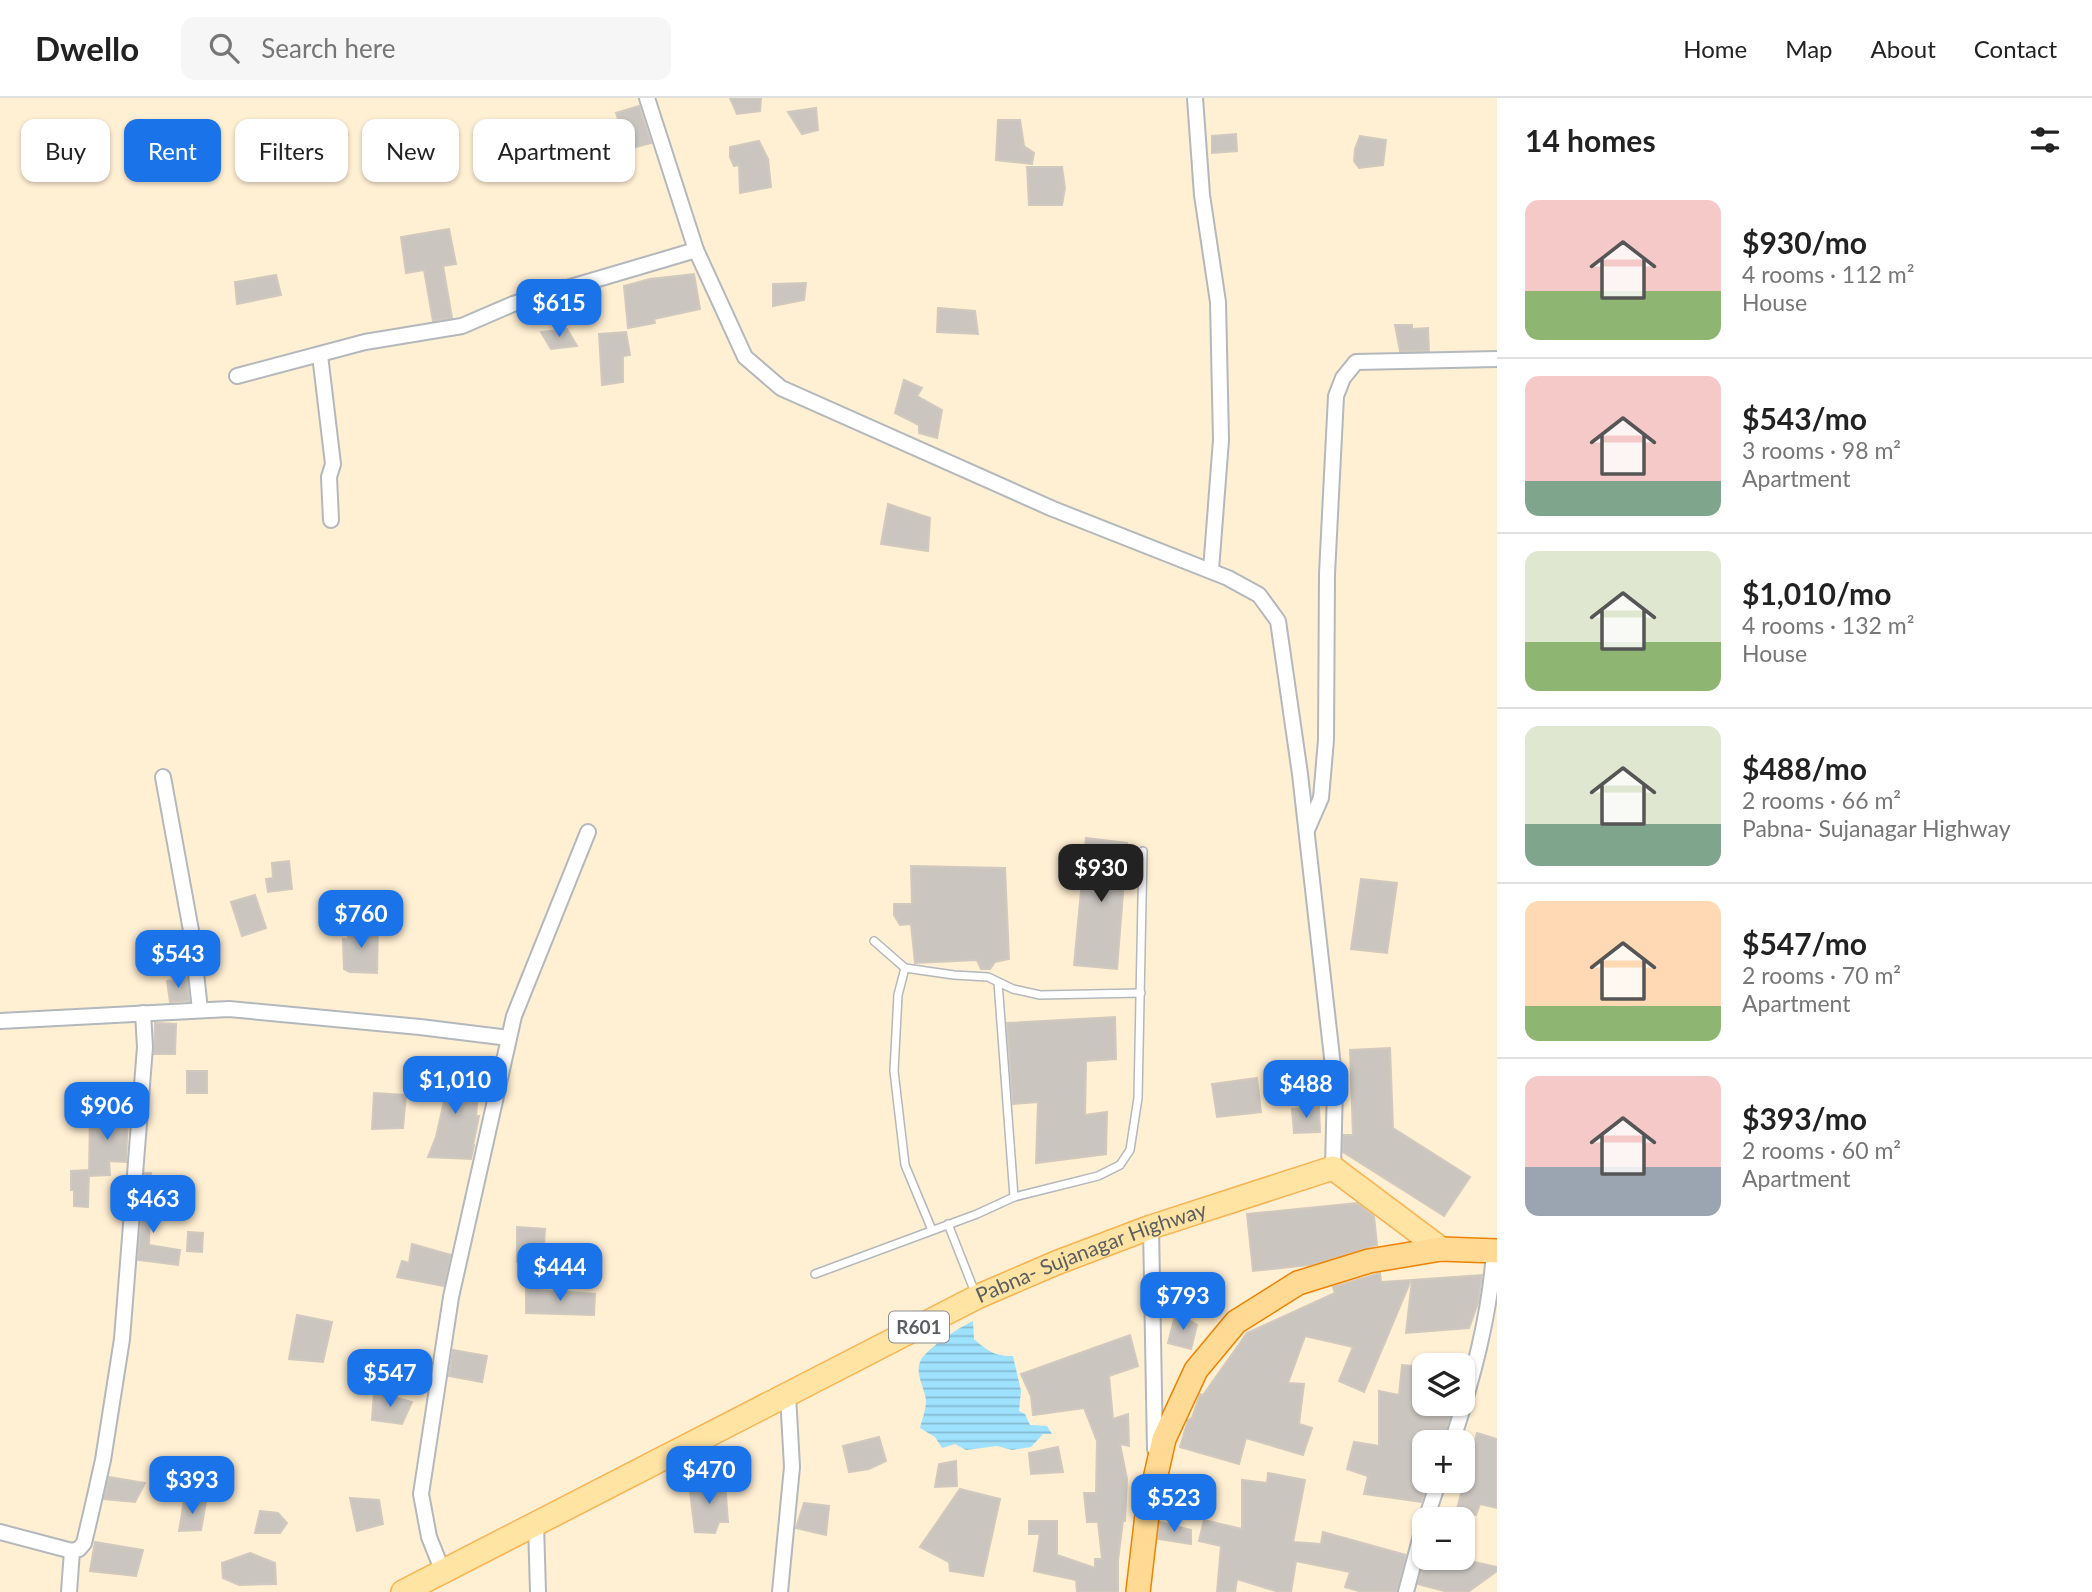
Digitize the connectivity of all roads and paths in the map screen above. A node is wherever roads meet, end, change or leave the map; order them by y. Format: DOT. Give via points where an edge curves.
graph roads {
  1 [pos="647,98"];
  2 [pos="1195,98"];
  3 [pos="696,250"];
  4 [pos="320,355"];
  5 [pos="1497,359"];
  6 [pos="237,376"];
  7 [pos="331,520"];
  8 [pos="1211,570"];
  9 [pos="163,777"];
  10 [pos="588,832"];
  11 [pos="1307,832"];
  12 [pos="1143,851"];
  13 [pos="874,941"];
  14 [pos="905,968"];
  15 [pos="998,982"];
  16 [pos="1140,993"];
  17 [pos="200,1010"];
  18 [pos="143,1013"];
  19 [pos="0,1021"];
  20 [pos="509,1038"];
  21 [pos="1333,1168"];
  22 [pos="1014,1197"];
  23 [pos="948,1224"];
  24 [pos="1151,1227"];
  25 [pos="932,1230"];
  26 [pos="1441,1249"];
  27 [pos="1495,1251"];
  28 [pos="816,1274"];
  29 [pos="977,1297"];
  30 [pos="789,1395"];
  31 [pos="1456,1430"];
  32 [pos="1156,1476"];
  33 [pos="536,1524"];
  34 [pos="0,1532"];
  35 [pos="72,1551"];
  36 [pos="1412,1569"];
  37 [pos="443,1572"];
  38 [pos="69,1592"];
  39 [pos="403,1592"];
  40 [pos="538,1592"];
  41 [pos="780,1592"];
  42 [pos="1138,1592"];
  43 [pos="1406,1592"];
  1 -- 3 [label="street"];
  2 -- 8 [label="street" via="1202,195 1219,302 1221,440"];
  3 -- 4 [label="street" via="513,304 462,326 365,342"];
  3 -- 8 [label="street" via="745,357 780,388 1053,509"];
  4 -- 6 [label="street"];
  4 -- 7 [label="street" via="333,464 329,477"];
  5 -- 11 [label="street" via="1356,362 1343,378 1336,396 1330,520 1326,740 1321,798"];
  8 -- 11 [label="street" via="1259,595 1278,621"];
  9 -- 17 [label="street" via="192,936"];
  10 -- 20 [label="street"];
  11 -- 21 [label="street" via="1335,1084"];
  12 -- 16 [label="lane"];
  13 -- 14 [label="lane"];
  14 -- 15 [label="lane"];
  14 -- 25 [label="lane" via="898,995 894,1071 905,1165"];
  15 -- 16 [label="lane" via="1040,995"];
  15 -- 22 [label="lane"];
  16 -- 22 [label="lane" via="1138,1097 1130,1150 1121,1166"];
  17 -- 18 [label="street"];
  17 -- 20 [label="street" via="229,1009"];
  18 -- 19 [label="street"];
  18 -- 35 [label="street" via="145,1047 122,1339 84,1543"];
  20 -- 37 [label="street" via="451,1297 421,1494 429,1537"];
  21 -- 24 [label="main road, Pabna- Sujanagar Highway / R601"];
  21 -- 26 [label="main road"];
  22 -- 23 [label="lane"];
  23 -- 25 [label="lane"];
  23 -- 29 [label="lane"];
  24 -- 29 [label="main road, Pabna- Sujanagar Highway / R601"];
  24 -- 32 [label="street"];
  25 -- 28 [label="lane"];
  26 -- 27 [label="highway"];
  26 -- 32 [label="highway" via="1369,1261 1298,1283 1236,1322 1196,1370 1164,1439"];
  27 -- 31 [label="street" via="1483,1327"];
  29 -- 30 [label="main road, Pabna- Sujanagar Highway / R601"];
  30 -- 33 [label="main road, Pabna- Sujanagar Highway / R601"];
  30 -- 41 [label="street" via="792,1467"];
  32 -- 42 [label="highway"];
  33 -- 37 [label="main road, Pabna- Sujanagar Highway / R601"];
  33 -- 40 [label="street"];
  34 -- 35 [label="street"];
  35 -- 38 [label="street"];
  36 -- 43 [label="street"];
  37 -- 39 [label="main road, Pabna- Sujanagar Highway / R601"];
}
